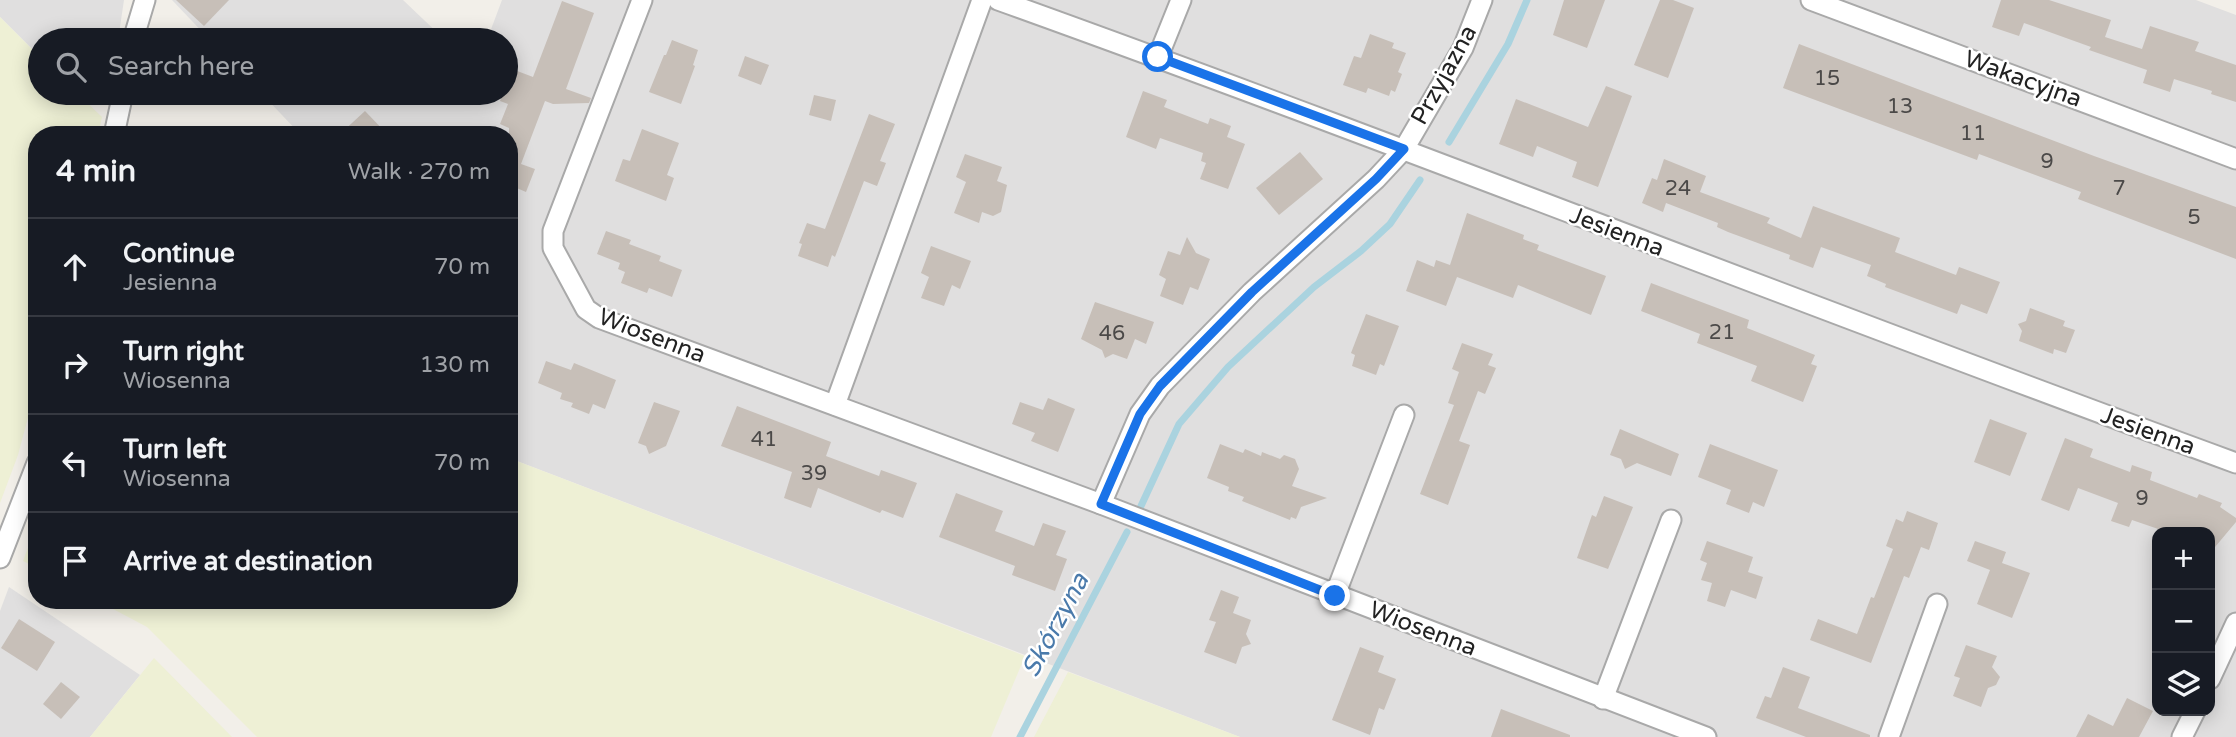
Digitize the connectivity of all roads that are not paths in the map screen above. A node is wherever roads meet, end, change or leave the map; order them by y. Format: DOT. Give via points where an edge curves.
graph roads {
  1 [pos="145,0"];
  2 [pos="642,0"];
  3 [pos="982,0"];
  4 [pos="998,0"];
  5 [pos="1181,0"];
  6 [pos="1482,0"];
  7 [pos="1811,0"];
  8 [pos="137,28"];
  9 [pos="1158,57"];
  10 [pos="120,105"];
  11 [pos="116,126"];
  12 [pos="1404,149"];
  13 [pos="2236,159"];
  14 [pos="835,405"];
  15 [pos="1404,415"];
  16 [pos="2236,463"];
  17 [pos="28,486"];
  18 [pos="1101,504"];
  19 [pos="1671,520"];
  20 [pos="0,558"];
  21 [pos="1335,596"];
  22 [pos="1937,604"];
  23 [pos="2236,623"];
  24 [pos="2215,668"];
  25 [pos="1603,699"];
  26 [pos="2192,716"];
  27 [pos="1706,737"];
  28 [pos="1889,737"];
  29 [pos="2182,737"];
  1 -- 8 [label="street"];
  2 -- 14 [label="street, Wiosenna" via="553,231 553,248 586,309 599,318"];
  3 -- 14 [label="street"];
  4 -- 9 [label="street, Jesienna"];
  5 -- 9 [label="street"];
  6 -- 12 [label="street, Przyjazna" via="1463,48"];
  7 -- 13 [label="street, Wakacyjna"];
  9 -- 12 [label="street, Jesienna"];
  10 -- 11 [label="street"];
  12 -- 16 [label="street, Jesienna" via="1924,349"];
  12 -- 18 [label="street" via="1160,386 1140,414"];
  14 -- 18 [label="street, Wiosenna"];
  15 -- 21 [label="street"];
  17 -- 20 [label="street"];
  18 -- 21 [label="street, Wiosenna"];
  19 -- 25 [label="street"];
  21 -- 25 [label="street, Wiosenna"];
  22 -- 28 [label="street"];
  23 -- 24 [label="street"];
  25 -- 27 [label="street, Wiosenna"];
  26 -- 29 [label="street"];
}
